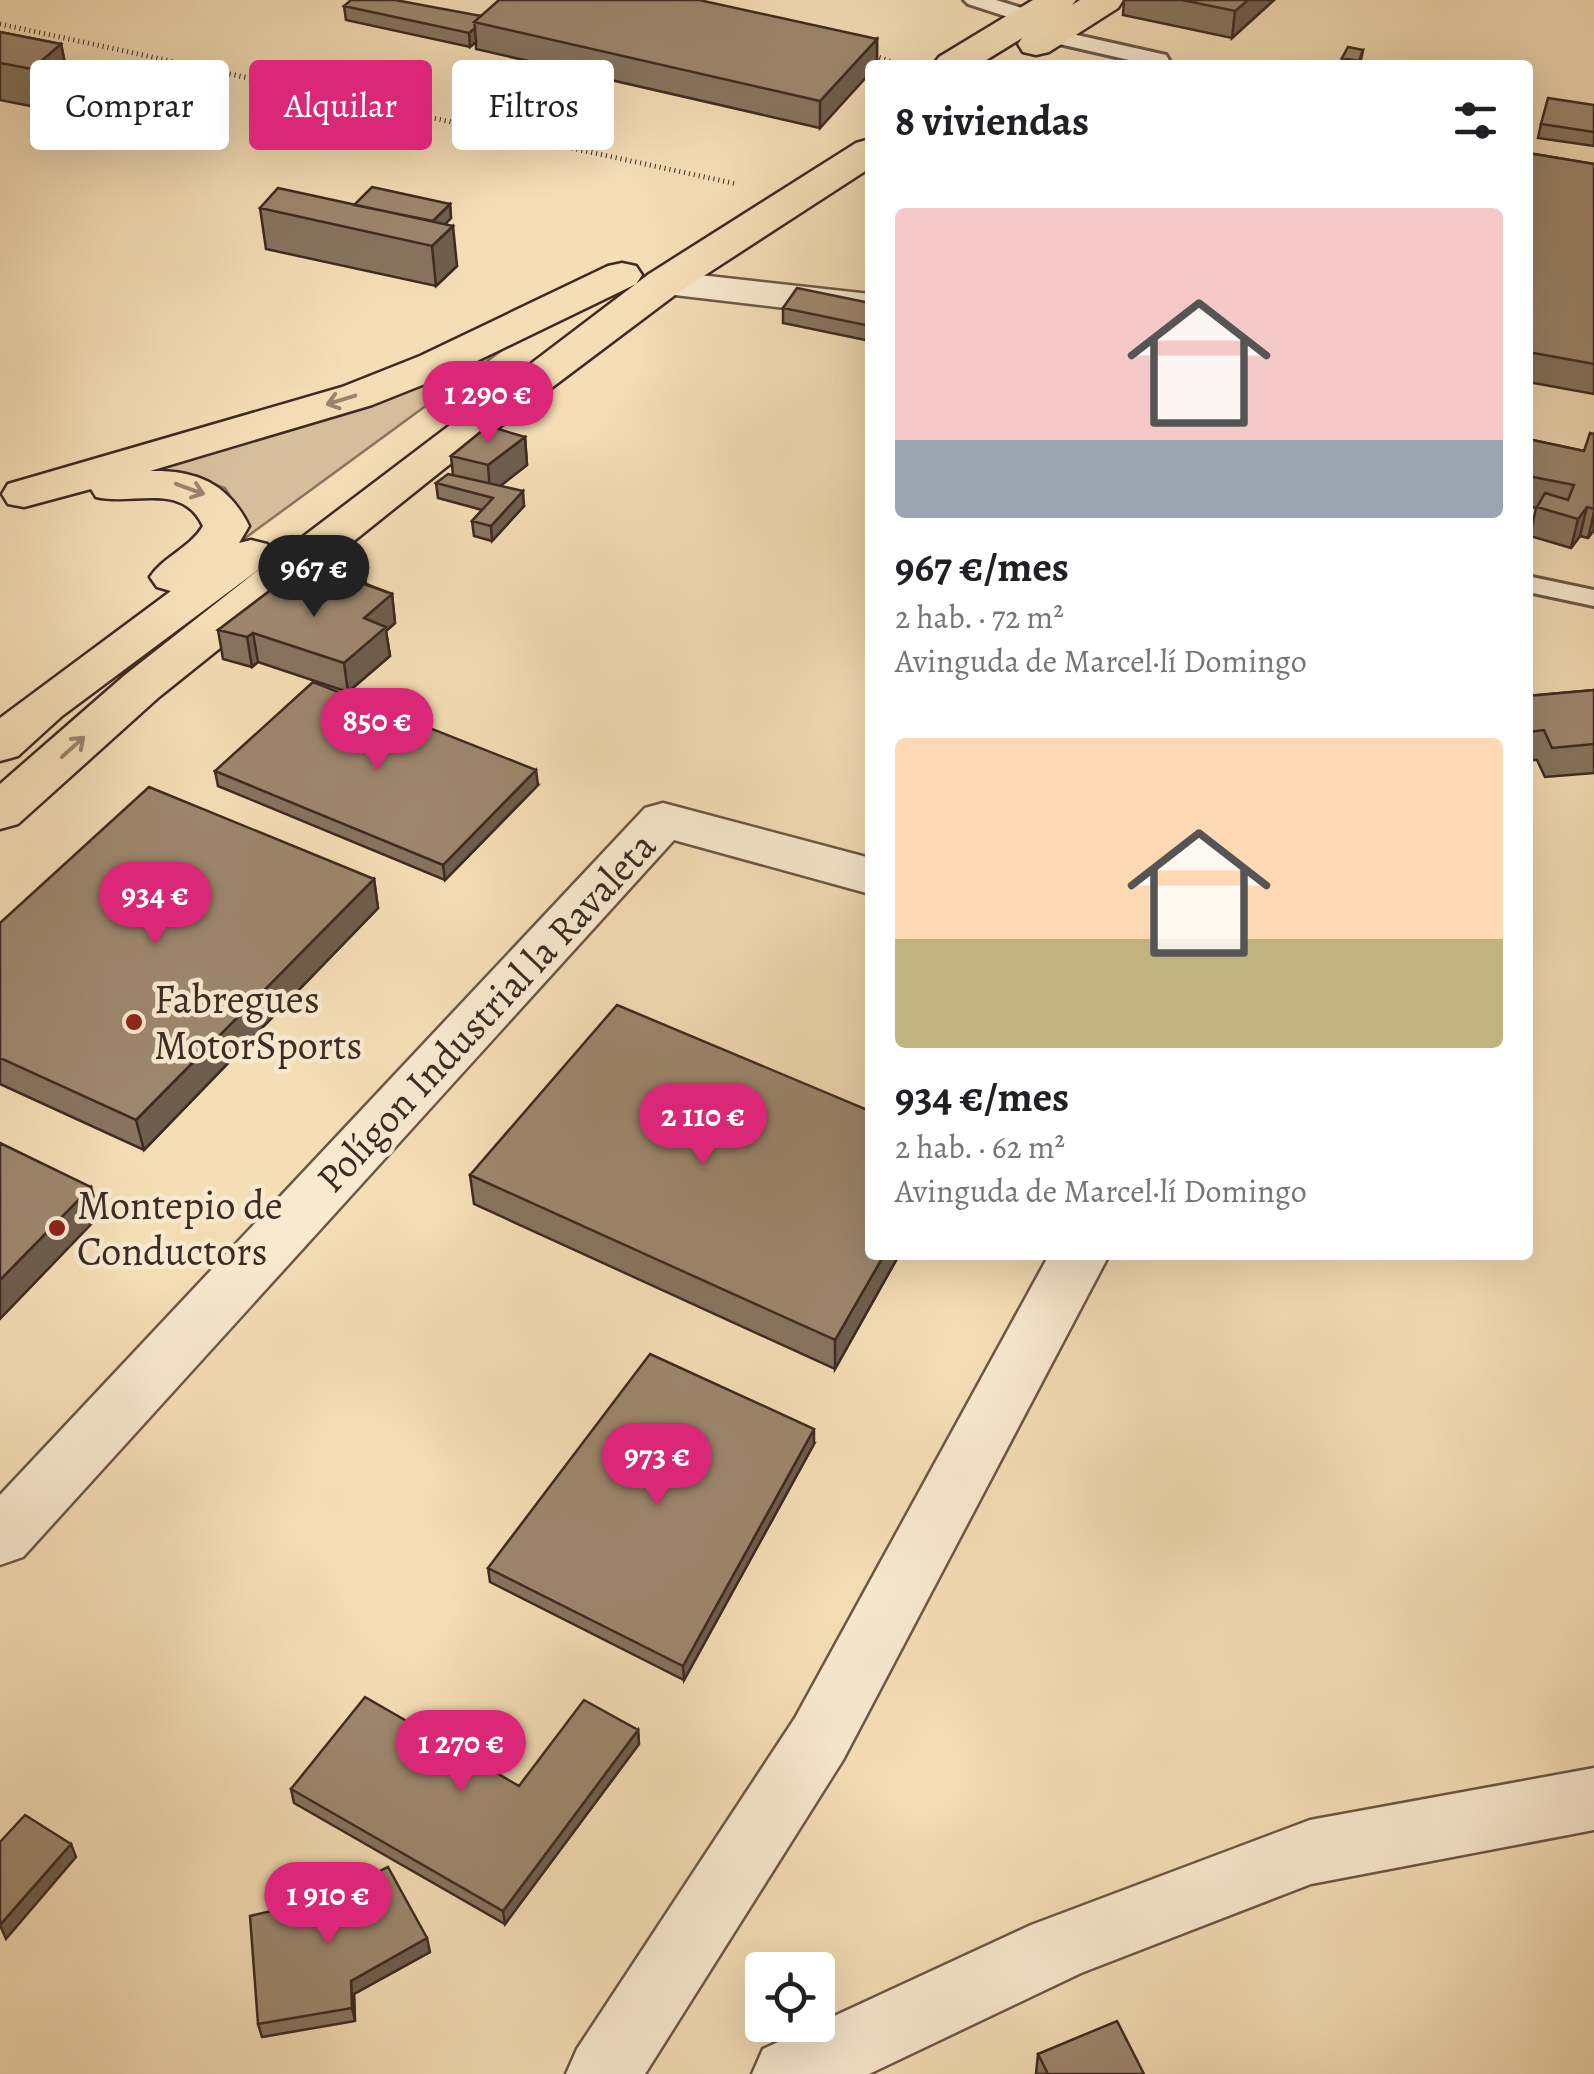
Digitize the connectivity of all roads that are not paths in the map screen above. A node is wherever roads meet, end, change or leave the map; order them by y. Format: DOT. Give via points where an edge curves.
graph roads {
  1 [pos="975,0"];
  2 [pos="1105,0"];
  3 [pos="1046,18"];
  4 [pos="962,60"];
  5 [pos="1008,60"];
  6 [pos="1158,60"];
  7 [pos="865,120"];
  8 [pos="865,154"];
  9 [pos="643,279"];
  10 [pos="865,305"];
  11 [pos="1533,585"];
  12 [pos="1594,598"];
  13 [pos="44,705"];
  14 [pos="0,745"];
  15 [pos="0,812"];
  16 [pos="865,875"];
  17 [pos="1076,1260"];
  18 [pos="0,1538"];
  19 [pos="1594,1799"];
  20 [pos="602,2074"];
  21 [pos="790,2074"];
  1 -- 3 [label="lane"];
  2 -- 3 [label="main road"];
  3 -- 4 [label="main road"];
  3 -- 5 [label="main road"];
  3 -- 6 [label="lane"];
  7 -- 9 [label="main road" via="758,189"];
  8 -- 9 [label="main road"];
  9 -- 10 [label="street"];
  9 -- 13 [label="main road"];
  9 -- 13 [label="main road, one-way" via="356,396 24,494 172,483 201,491 220,507 226,526 215,545 140,605"];
  15 -- 9 [label="main road, one-way" via="142,686"];
  11 -- 12 [label="lane"];
  13 -- 14 [label="main road"];
  16 -- 18 [label="street, Polígon Industrial la Ravaleta" via="663,820"];
  17 -- 20 [label="street" via="820,1739"];
  19 -- 21 [label="street" via="1310,1852 1056,1950"];
}
